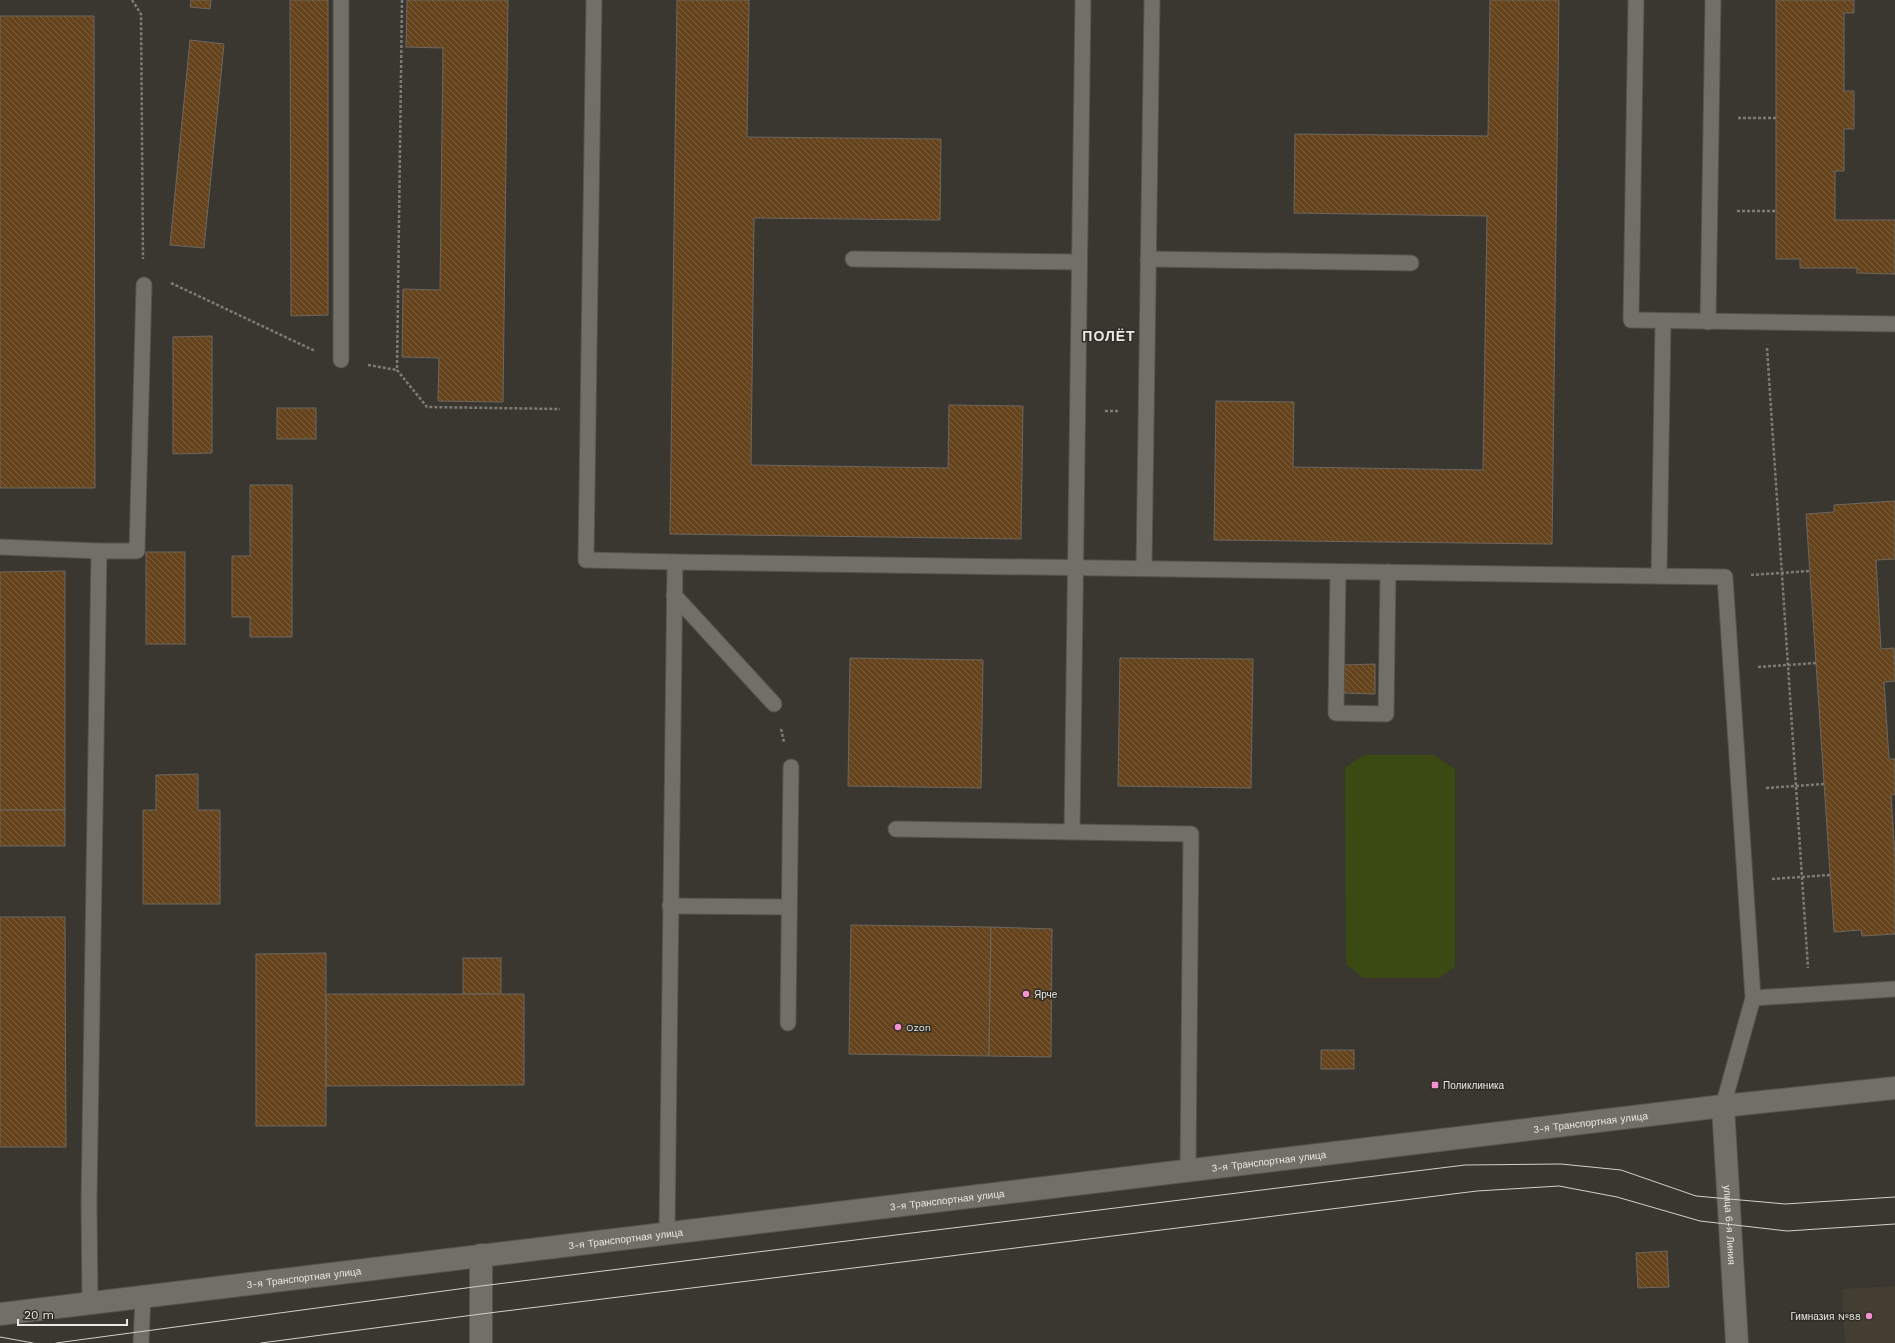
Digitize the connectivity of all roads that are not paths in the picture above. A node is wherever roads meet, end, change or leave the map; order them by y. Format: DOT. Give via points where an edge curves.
graph roads {
  1 [pos="341,0"];
  2 [pos="594,0"];
  3 [pos="1083,0"];
  4 [pos="1152,0"];
  5 [pos="1636,0"];
  6 [pos="1713,0"];
  7 [pos="852,259"];
  8 [pos="1148,259"];
  9 [pos="1079,262"];
  10 [pos="1411,263"];
  11 [pos="144,285"];
  12 [pos="1663,321"];
  13 [pos="1708,322"];
  14 [pos="1895,324"];
  15 [pos="341,360"];
  16 [pos="0,547"];
  17 [pos="99,551"];
  18 [pos="675,562"];
  19 [pos="1075,568"];
  20 [pos="1144,568"];
  21 [pos="1338,572"];
  22 [pos="1388,572"];
  23 [pos="1659,576"];
  24 [pos="674,595"];
  25 [pos="774,704"];
  26 [pos="791,767"];
  27 [pos="896,829"];
  28 [pos="1072,832"];
  29 [pos="670,906"];
  30 [pos="789,907"];
  31 [pos="1895,989"];
  32 [pos="1753,998"];
  33 [pos="788,1023"];
  34 [pos="1895,1088"];
  35 [pos="1723,1106"];
  36 [pos="1188,1170"];
  37 [pos="667,1233"];
  38 [pos="481,1255"];
  39 [pos="143,1296"];
  40 [pos="90,1302"];
  41 [pos="0,1314"];
  42 [pos="141,1343"];
  43 [pos="481,1343"];
  44 [pos="1737,1343"];
  1 -- 15 [label="lane"];
  2 -- 18 [label="lane" via="586,560"];
  3 -- 9 [label="lane"];
  4 -- 8 [label="lane"];
  5 -- 12 [label="lane" via="1631,320"];
  6 -- 13 [label="lane"];
  7 -- 9 [label="lane"];
  8 -- 10 [label="lane"];
  8 -- 20 [label="lane"];
  9 -- 19 [label="lane"];
  11 -- 17 [label="lane" via="137,551"];
  12 -- 13 [label="lane"];
  12 -- 23 [label="lane"];
  13 -- 14 [label="lane"];
  16 -- 17 [label="lane"];
  17 -- 40 [label="lane" via="89,1202"];
  18 -- 19 [label="lane"];
  18 -- 24 [label="lane"];
  19 -- 20 [label="lane"];
  19 -- 28 [label="lane"];
  20 -- 21 [label="lane"];
  21 -- 22 [label="lane"];
  21 -- 22 [label="lane" via="1336,713 1386,714"];
  22 -- 23 [label="lane"];
  23 -- 32 [label="lane" via="1725,577"];
  24 -- 25 [label="lane"];
  24 -- 29 [label="lane"];
  26 -- 30 [label="lane"];
  27 -- 28 [label="lane"];
  28 -- 36 [label="lane" via="1191,834"];
  29 -- 30 [label="lane"];
  29 -- 37 [label="lane"];
  30 -- 33 [label="lane"];
  31 -- 32 [label="lane"];
  32 -- 35 [label="lane"];
  34 -- 35 [label="main road, 3-я Транспортная улица"];
  35 -- 36 [label="main road, 3-я Транспортная улица"];
  35 -- 44 [label="main road, улица 6-я Линия"];
  36 -- 37 [label="main road, 3-я Транспортная улица"];
  37 -- 38 [label="main road, 3-я Транспортная улица"];
  38 -- 39 [label="main road, 3-я Транспортная улица"];
  38 -- 43 [label="main road"];
  39 -- 40 [label="main road, 3-я Транспортная улица"];
  39 -- 42 [label="lane"];
  40 -- 41 [label="main road, 3-я Транспортная улица"];
}
